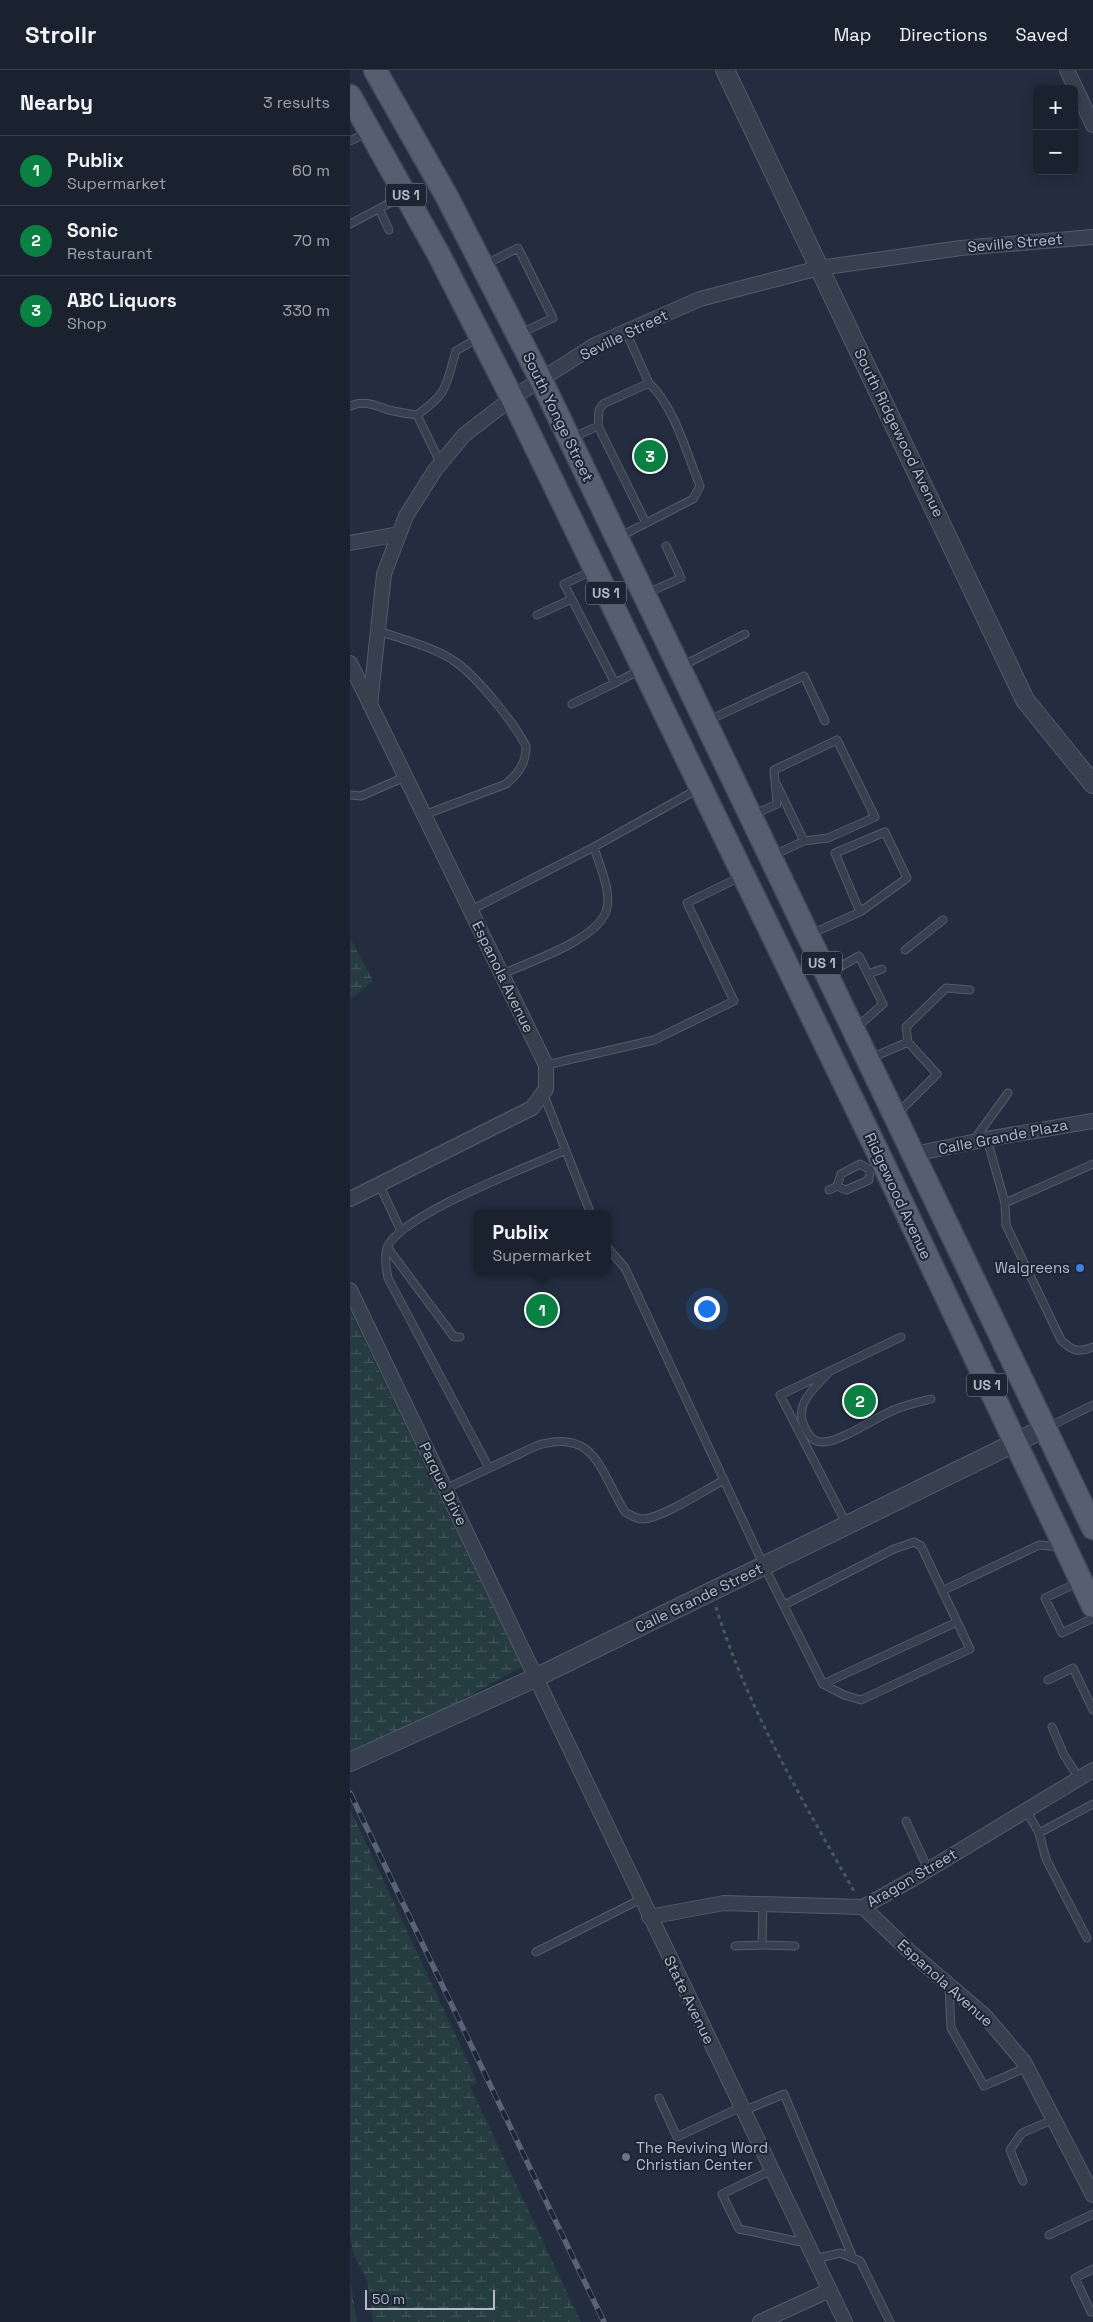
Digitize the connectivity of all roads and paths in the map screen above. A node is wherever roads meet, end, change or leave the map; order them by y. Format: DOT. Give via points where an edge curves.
graph roads {
  1 [pos="375,70"];
  2 [pos="725,70"];
  3 [pos="1067,70"];
  4 [pos="350,96"];
  5 [pos="1093,125"];
  6 [pos="370,130"];
  7 [pos="350,141"];
  8 [pos="406,195"];
  9 [pos="379,209"];
  10 [pos="350,224"];
  11 [pos="389,230"];
  12 [pos="1093,237"];
  13 [pos="483,266"];
  14 [pos="819,268"];
  15 [pos="626,332"];
  16 [pos="518,335"];
  17 [pos="480,337"];
  18 [pos="541,380"];
  19 [pos="649,383"];
  20 [pos="512,398"];
  21 [pos="350,406"];
  22 [pos="417,416"];
  23 [pos="598,426"];
  24 [pos="570,440"];
  25 [pos="441,464"];
  26 [pos="646,523"];
  27 [pos="399,534"];
  28 [pos="617,538"];
  29 [pos="350,543"];
  30 [pos="666,546"];
  31 [pos="594,570"];
  32 [pos="644,594"];
  33 [pos="572,599"];
  34 [pos="538,615"];
  35 [pos="378,631"];
  36 [pos="744,634"];
  37 [pos="679,667"];
  38 [pos="351,668"];
  39 [pos="642,669"];
  40 [pos="615,683"];
  41 [pos="572,704"];
  42 [pos="370,705"];
  43 [pos="706,722"];
  44 [pos="825,722"];
  45 [pos="406,777"];
  46 [pos="774,779"];
  47 [pos="1093,784"];
  48 [pos="700,788"];
  49 [pos="350,794"];
  50 [pos="424,814"];
  51 [pos="751,816"];
  52 [pos="804,841"];
  53 [pos="594,847"];
  54 [pos="770,857"];
  55 [pos="742,876"];
  56 [pos="791,900"];
  57 [pos="471,910"];
  58 [pos="860,912"];
  59 [pos="943,920"];
  60 [pos="808,936"];
  61 [pos="905,950"];
  62 [pos="882,969"];
  63 [pos="502,974"];
  64 [pos="827,974"];
  65 [pos="868,974"];
  66 [pos="970,990"];
  67 [pos="854,1030"];
  68 [pos="908,1042"];
  69 [pos="868,1059"];
  70 [pos="546,1065"];
  71 [pos="543,1093"];
  72 [pos="1008,1094"];
  73 [pos="896,1116"];
  74 [pos="1093,1120"];
  75 [pos="987,1139"];
  76 [pos="973,1142"];
  77 [pos="566,1150"];
  78 [pos="914,1154"];
  79 [pos="1093,1164"];
  80 [pos="877,1167"];
  81 [pos="379,1184"];
  82 [pos="837,1186"];
  83 [pos="830,1190"];
  84 [pos="350,1199"];
  85 [pos="1005,1203"];
  86 [pos="589,1210"];
  87 [pos="401,1231"];
  88 [pos="387,1247"];
  89 [pos="611,1252"];
  90 [pos="350,1290"];
  91 [pos="460,1337"];
  92 [pos="901,1337"];
  93 [pos="1093,1347"];
  94 [pos="829,1372"];
  95 [pos="931,1399"];
  96 [pos="1093,1405"];
  97 [pos="1045,1428"];
  98 [pos="1015,1443"];
  99 [pos="489,1468"];
  100 [pos="724,1480"];
  101 [pos="445,1489"];
  102 [pos="847,1525"];
  103 [pos="1093,1528"];
  104 [pos="1064,1547"];
  105 [pos="764,1566"];
  106 [pos="1081,1581"];
  107 [pos="942,1591"];
  108 [pos="712,1592"];
  109 [pos="784,1605"];
  110 [pos="1093,1606"];
  111 [pos="1093,1618"];
  112 [pos="957,1622"];
  113 [pos="537,1677"];
  114 [pos="1048,1680"];
  115 [pos="823,1684"];
  116 [pos="1093,1710"];
  117 [pos="1052,1727"];
  118 [pos="350,1762"];
  119 [pos="1093,1770"];
  120 [pos="1079,1778"];
  121 [pos="1093,1804"];
  122 [pos="1026,1810"];
  123 [pos="906,1821"];
  124 [pos="1039,1833"];
  125 [pos="928,1870"];
  126 [pos="641,1899"];
  127 [pos="763,1903"];
  128 [pos="863,1906"];
  129 [pos="649,1918"];
  130 [pos="1087,1938"];
  131 [pos="762,1945"];
  132 [pos="735,1946"];
  133 [pos="795,1946"];
  134 [pos="536,1952"];
  135 [pos="949,1986"];
  136 [pos="1027,2067"];
  137 [pos="659,2098"];
  138 [pos="742,2109"];
  139 [pos="1054,2119"];
  140 [pos="772,2170"];
  141 [pos="1023,2181"];
  142 [pos="1093,2195"];
  143 [pos="1093,2214"];
  144 [pos="1049,2235"];
  145 [pos="807,2243"];
  146 [pos="853,2258"];
  147 [pos="815,2259"];
  148 [pos="1093,2270"];
  149 [pos="830,2290"];
  150 [pos="1091,2312"];
  151 [pos="760,2322"];
  152 [pos="845,2322"];
  153 [pos="890,2322"];
  1 -- 13 [label="main road, South Yonge Street / US 1"];
  2 -- 14 [label="street, South Ridgewood Avenue"];
  3 -- 5 [label="street"];
  4 -- 6 [label="main road, US 1"];
  6 -- 7 [label="lane"];
  6 -- 8 [label="main road, US 1"];
  8 -- 9 [label="lane"];
  8 -- 17 [label="main road, US 1"];
  9 -- 10 [label="lane"];
  9 -- 11 [label="lane"];
  12 -- 14 [label="street, Seville Street" via="961,248"];
  13 -- 16 [label="main road, South Yonge Street / US 1"];
  13 -- 16 [label="lane" via="518,248 553,318"];
  14 -- 15 [label="street, Seville Street" via="700,299"];
  14 -- 47 [label="street, South Ridgewood Avenue" via="1025,700"];
  15 -- 18 [label="street, Seville Street" via="595,345"];
  15 -- 19 [label="lane"];
  16 -- 18 [label="main road, South Yonge Street / US 1"];
  17 -- 20 [label="main road, US 1"];
  17 -- 22 [label="lane" via="456,351 446,388"];
  18 -- 20 [label="street, Seville Street"];
  18 -- 24 [label="main road, South Yonge Street / US 1"];
  19 -- 23 [label="lane" via="604,404"];
  19 -- 26 [label="lane" via="667,405 700,486 693,499"];
  20 -- 25 [label="street, Seville Street" via="464,435"];
  20 -- 31 [label="main road, US 1"];
  21 -- 22 [label="lane" via="369,402"];
  22 -- 25 [label="lane"];
  23 -- 24 [label="lane"];
  23 -- 26 [label="lane"];
  24 -- 28 [label="main road, South Yonge Street / US 1"];
  25 -- 27 [label="street, Seville Street" via="406,516"];
  26 -- 28 [label="lane"];
  27 -- 29 [label="street"];
  27 -- 35 [label="street, Seville Street" via="384,574"];
  28 -- 32 [label="main road, South Yonge Street / US 1"];
  30 -- 32 [label="lane" via="680,578"];
  31 -- 33 [label="lane" via="564,584"];
  31 -- 39 [label="main road, US 1"];
  32 -- 37 [label="main road, South Yonge Street / US 1"];
  33 -- 34 [label="lane"];
  33 -- 40 [label="lane"];
  35 -- 42 [label="street, Seville Street"];
  35 -- 50 [label="lane" via="457,663 494,700 526,746 523,765 506,784"];
  36 -- 37 [label="lane"];
  37 -- 43 [label="main road, South Yonge Street / US 1"];
  38 -- 42 [label="street, Espanola Avenue"];
  39 -- 40 [label="lane"];
  39 -- 48 [label="main road, US 1"];
  40 -- 41 [label="lane"];
  42 -- 45 [label="street, Espanola Avenue"];
  43 -- 44 [label="lane" via="804,676"];
  43 -- 51 [label="main road, South Yonge Street / US 1"];
  45 -- 49 [label="lane" via="361,796"];
  45 -- 50 [label="street, Espanola Avenue"];
  46 -- 51 [label="lane" via="777,804"];
  46 -- 52 [label="lane"];
  46 -- 52 [label="lane" via="774,770 837,740 875,817 828,838"];
  48 -- 53 [label="lane"];
  48 -- 55 [label="main road, Ridgewood Avenue / US 1"];
  50 -- 57 [label="street, Espanola Avenue"];
  51 -- 54 [label="main road, US 1"];
  52 -- 54 [label="lane"];
  53 -- 57 [label="lane"];
  53 -- 63 [label="lane" via="607,892 608,908 600,922 588,934"];
  54 -- 56 [label="main road, US 1"];
  55 -- 56 [label="main road" via="772,885"];
  55 -- 70 [label="lane" via="687,903 734,1001 654,1040"];
  55 -- 80 [label="main road, Ridgewood Avenue / US 1"];
  56 -- 60 [label="main road, US 1"];
  57 -- 63 [label="street, Espanola Avenue"];
  58 -- 58 [label="lane" via="835,853 885,832 907,878"];
  58 -- 60 [label="lane"];
  59 -- 61 [label="lane"];
  60 -- 64 [label="main road, US 1"];
  62 -- 65 [label="lane"];
  63 -- 70 [label="street, Espanola Avenue"];
  64 -- 65 [label="lane" via="859,956"];
  64 -- 67 [label="main road, US 1"];
  65 -- 67 [label="lane" via="883,1004"];
  66 -- 68 [label="lane" via="946,988 906,1027"];
  67 -- 69 [label="main road, US 1"];
  68 -- 69 [label="lane"];
  68 -- 73 [label="lane" via="937,1074"];
  69 -- 73 [label="main road, US 1"];
  70 -- 71 [label="street, Espanola Avenue" via="546,1089"];
  71 -- 77 [label="lane"];
  71 -- 81 [label="street" via="532,1108"];
  72 -- 76 [label="lane"];
  73 -- 78 [label="main road, US 1"];
  74 -- 75 [label="street, Calle Grande Plaza"];
  75 -- 76 [label="street, Calle Grande Plaza"];
  75 -- 85 [label="lane"];
  76 -- 78 [label="street, Calle Grande Plaza"];
  77 -- 86 [label="lane"];
  77 -- 87 [label="lane" via="436,1208"];
  78 -- 97 [label="main road, US 1"];
  79 -- 85 [label="lane"];
  80 -- 82 [label="lane" via="869,1180 846,1190"];
  80 -- 82 [label="lane" via="860,1164 841,1174"];
  80 -- 98 [label="main road, Ridgewood Avenue / US 1"];
  81 -- 84 [label="street"];
  81 -- 87 [label="lane"];
  82 -- 83 [label="lane"];
  85 -- 93 [label="lane" via="1006,1225 1061,1340 1074,1351"];
  87 -- 88 [label="lane"];
  88 -- 91 [label="lane" via="454,1337"];
  88 -- 99 [label="lane" via="385,1263 388,1278"];
  89 -- 100 [label="lane" via="625,1268"];
  90 -- 101 [label="street, Parque Drive"];
  92 -- 94 [label="lane"];
  94 -- 95 [label="lane" via="802,1405 801,1420 816,1440 836,1439 895,1409"];
  94 -- 102 [label="lane" via="780,1395"];
  96 -- 97 [label="lane"];
  97 -- 98 [label="street, Calle Grande Street"];
  97 -- 103 [label="main road, US 1"];
  98 -- 102 [label="street, Calle Grande Street"];
  98 -- 104 [label="main road, Ridgewood Avenue / US 1"];
  99 -- 100 [label="lane" via="551,1441 579,1445 590,1451 625,1512 642,1519 656,1516"];
  99 -- 101 [label="lane"];
  100 -- 105 [label="lane"];
  101 -- 113 [label="street, Parque Drive"];
  102 -- 105 [label="street, Calle Grande Street"];
  104 -- 106 [label="main road, Ridgewood Avenue / US 1"];
  104 -- 107 [label="lane" via="1039,1545"];
  105 -- 108 [label="street, Calle Grande Street"];
  105 -- 109 [label="lane"];
  106 -- 110 [label="main road, Ridgewood Avenue / US 1"];
  106 -- 111 [label="lane" via="1045,1598 1062,1633"];
  107 -- 109 [label="lane" via="921,1546 914,1542"];
  107 -- 112 [label="lane"];
  108 -- 113 [label="street, Calle Grande Street"];
  108 -- 128 [label="path" via="730,1650 793,1784"];
  109 -- 115 [label="lane"];
  112 -- 115 [label="lane"];
  112 -- 115 [label="lane" via="970,1649 861,1700"];
  113 -- 118 [label="street, Calle Grande Street"];
  113 -- 126 [label="street, State Avenue"];
  114 -- 116 [label="lane" via="1073,1668"];
  117 -- 120 [label="lane"];
  119 -- 120 [label="street, Aragon Street"];
  120 -- 122 [label="street, Aragon Street"];
  121 -- 124 [label="lane"];
  122 -- 124 [label="lane"];
  122 -- 125 [label="street, Aragon Street"];
  123 -- 125 [label="lane"];
  124 -- 130 [label="lane" via="1046,1859"];
  125 -- 128 [label="street, Aragon Street"];
  126 -- 129 [label="street, State Avenue"];
  126 -- 134 [label="lane"];
  127 -- 128 [label="street, Aragon Street"];
  127 -- 129 [label="street, Aragon Street" via="724,1903"];
  127 -- 131 [label="lane"];
  128 -- 135 [label="street, Espanola Avenue"];
  129 -- 138 [label="street, State Avenue"];
  131 -- 132 [label="lane"];
  131 -- 133 [label="lane"];
  135 -- 136 [label="street, Espanola Avenue" via="985,2016"];
  135 -- 136 [label="lane" via="951,2028 984,2086"];
  136 -- 139 [label="street, Espanola Avenue"];
  137 -- 138 [label="lane" via="677,2137"];
  138 -- 140 [label="street, State Avenue"];
  138 -- 146 [label="lane" via="784,2094"];
  139 -- 141 [label="lane" via="1022,2134 1010,2150"];
  139 -- 142 [label="street, Espanola Avenue"];
  140 -- 145 [label="street, State Avenue"];
  140 -- 145 [label="lane" via="722,2194 738,2229"];
  143 -- 144 [label="lane"];
  145 -- 147 [label="street, State Avenue"];
  146 -- 147 [label="lane" via="840,2253"];
  146 -- 153 [label="lane" via="860,2261"];
  147 -- 149 [label="street, State Avenue"];
  148 -- 150 [label="lane" via="1074,2278"];
  149 -- 151 [label="street"];
  149 -- 152 [label="street, State Avenue"];
}
